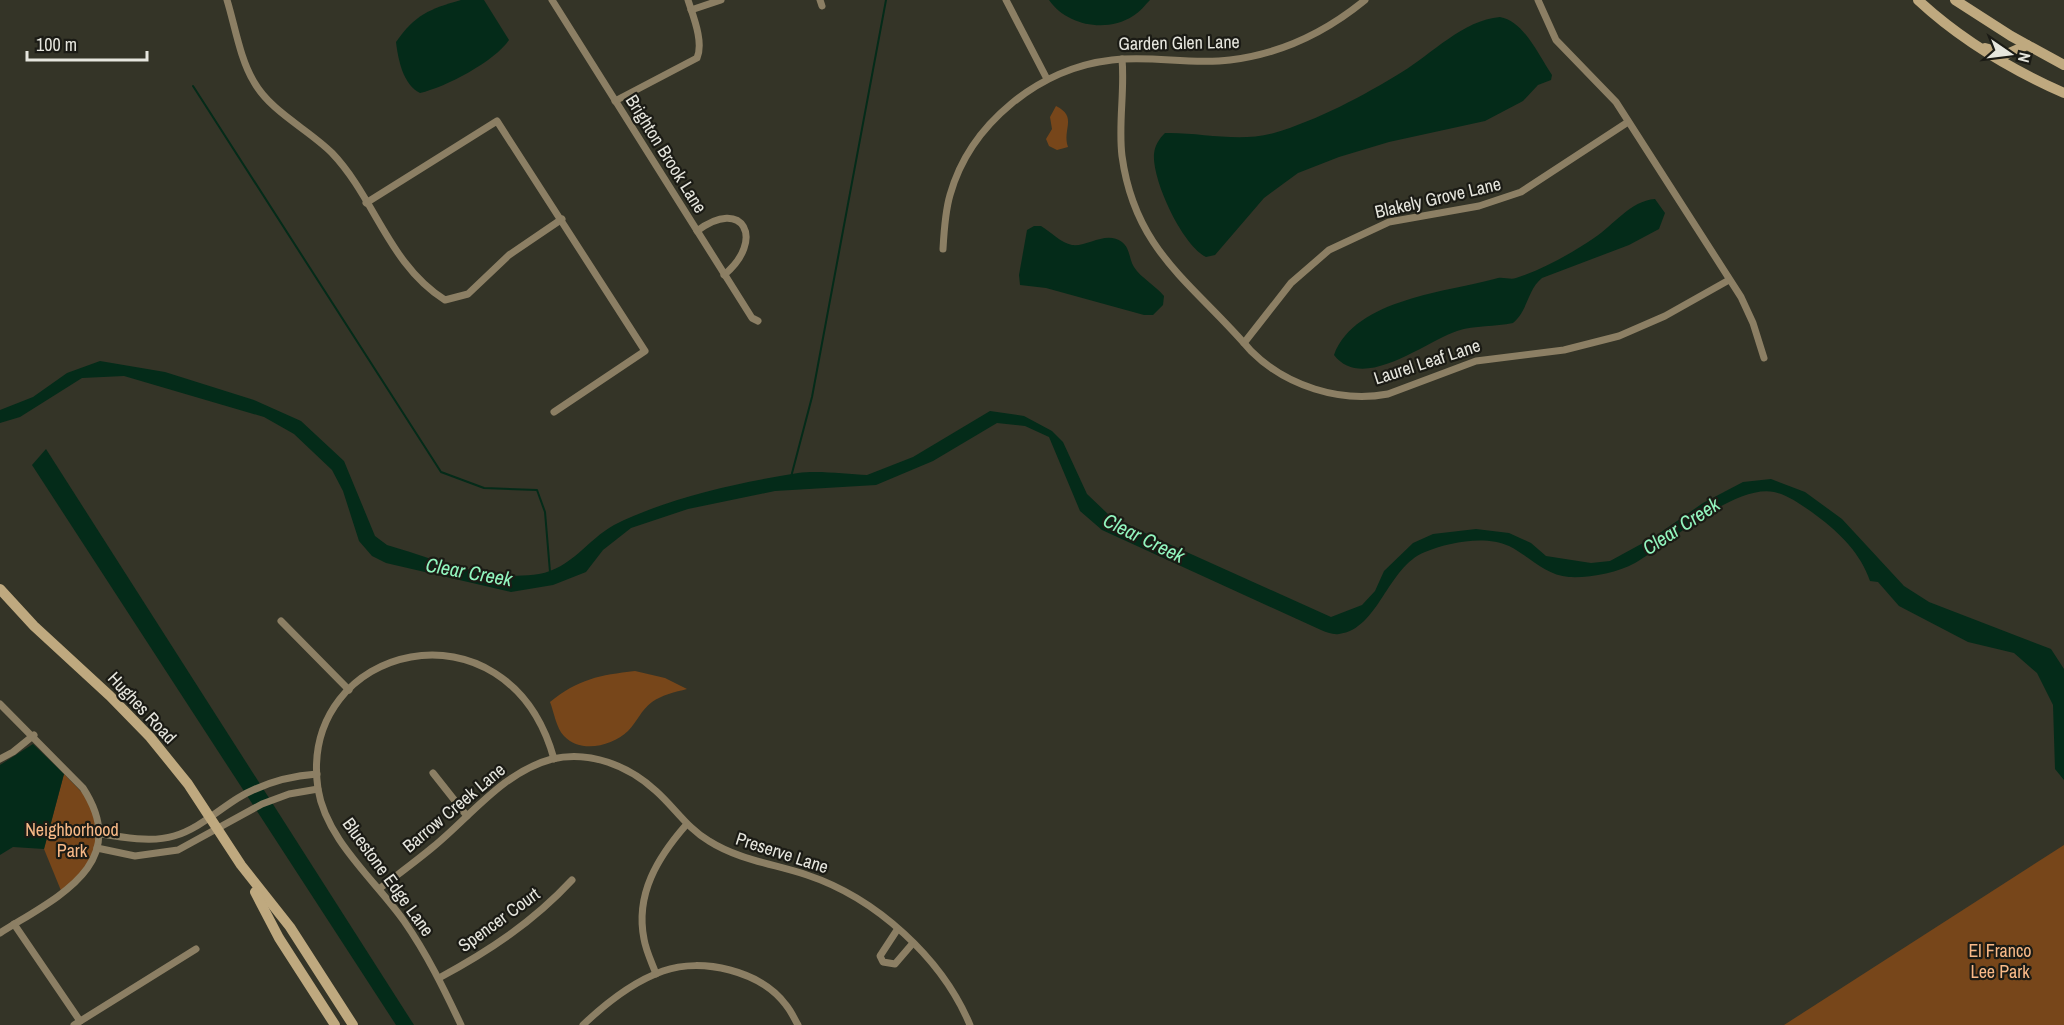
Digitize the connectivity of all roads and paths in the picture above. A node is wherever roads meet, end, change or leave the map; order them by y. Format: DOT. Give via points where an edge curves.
graph roads {
  1 [pos="227,0"];
  2 [pos="552,0"];
  3 [pos="688,0"];
  4 [pos="721,0"];
  5 [pos="1006,0"];
  6 [pos="1365,0"];
  7 [pos="1538,0"];
  8 [pos="1918,0"];
  9 [pos="1955,0"];
  10 [pos="691,10"];
  11 [pos="1967,41"];
  12 [pos="2027,45"];
  13 [pos="1122,59"];
  14 [pos="2064,65"];
  15 [pos="1047,79"];
  16 [pos="2064,93"];
  17 [pos="615,101"];
  18 [pos="1628,122"];
  19 [pos="366,203"];
  20 [pos="562,219"];
  21 [pos="696,231"];
  22 [pos="943,249"];
  23 [pos="724,275"];
  24 [pos="1729,280"];
  25 [pos="758,321"];
  26 [pos="1244,343"];
  27 [pos="1764,358"];
  28 [pos="554,412"];
  29 [pos="0,589"];
  30 [pos="280,621"];
  31 [pos="349,690"];
  32 [pos="0,704"];
  33 [pos="34,735"];
  34 [pos="0,759"];
  35 [pos="554,759"];
  36 [pos="433,773"];
  37 [pos="317,774"];
  38 [pos="318,789"];
  39 [pos="467,816"];
  40 [pos="209,818"];
  41 [pos="686,825"];
  42 [pos="217,829"];
  43 [pos="99,841"];
  44 [pos="241,865"];
  45 [pos="572,880"];
  46 [pos="379,889"];
  47 [pos="14,924"];
  48 [pos="897,930"];
  49 [pos="0,933"];
  50 [pos="913,943"];
  51 [pos="196,949"];
  52 [pos="656,974"];
  53 [pos="438,978"];
  54 [pos="77,1023"];
  55 [pos="335,1025"];
  56 [pos="353,1025"];
  57 [pos="461,1025"];
  58 [pos="582,1025"];
  59 [pos="798,1025"];
  60 [pos="970,1025"];
  1 -- 19 [label="street" via="254,82 271,103 334,155"];
  2 -- 17 [label="street, Brighton Brook Lane"];
  3 -- 10 [label="street"];
  4 -- 10 [label="street"];
  5 -- 15 [label="street"];
  6 -- 13 [label="street, Garden Glen Lane" via="1316,33 1264,53 1218,61"];
  7 -- 18 [label="street" via="1556,40 1606,90"];
  8 -- 11 [label="main road"];
  9 -- 12 [label="main road"];
  10 -- 17 [label="street" via="697,58"];
  11 -- 12 [label="main road" via="2007,54"];
  11 -- 16 [label="main road" via="2003,64"];
  12 -- 14 [label="main road"];
  13 -- 15 [label="street, Garden Glen Lane" via="1083,66"];
  13 -- 26 [label="street, Laurel Leaf Lane" via="1122,152 1135,210 1162,257"];
  15 -- 22 [label="street, Garden Glen Lane" via="1000,114 964,161 950,194"];
  17 -- 21 [label="street, Brighton Brook Lane"];
  18 -- 24 [label="street"];
  18 -- 26 [label="street, Blakely Grove Lane" via="1521,192 1479,206 1389,222 1329,250 1291,283"];
  19 -- 20 [label="street" via="399,258 426,288 444,300 468,294 509,255"];
  19 -- 20 [label="street" via="497,120"];
  20 -- 28 [label="street" via="645,351"];
  21 -- 23 [label="street, Brighton Brook Lane"];
  21 -- 23 [label="street" via="725,217 743,225 748,234 744,251"];
  23 -- 25 [label="street, Brighton Brook Lane" via="752,318"];
  24 -- 26 [label="street, Laurel Leaf Lane" via="1665,316 1619,336 1564,350 1476,361 1419,384 1375,396 1341,395 1298,383 1261,362"];
  24 -- 27 [label="street" via="1748,311"];
  29 -- 40 [label="main road, Hughes Road" via="150,737 188,784"];
  30 -- 31 [label="street"];
  31 -- 35 [label="street, Bluestone Edge Lane" via="377,669 407,657 440,654 470,660 496,673 520,693 540,722"];
  31 -- 37 [label="street, Bluestone Edge Lane" via="325,729"];
  32 -- 33 [label="street"];
  33 -- 34 [label="street"];
  33 -- 43 [label="street" via="93,804"];
  35 -- 39 [label="street, Barrow Creek Lane" via="522,770"];
  35 -- 41 [label="street, Preserve Lane" via="582,756 627,769 656,791"];
  36 -- 39 [label="street"];
  37 -- 38 [label="street, Bluestone Edge Lane"];
  37 -- 40 [label="street" via="265,784"];
  38 -- 42 [label="street" via="282,796"];
  38 -- 46 [label="street, Bluestone Edge Lane" via="336,833"];
  39 -- 46 [label="street, Barrow Creek Lane"];
  40 -- 42 [label="main road, Hughes Road"];
  40 -- 43 [label="street" via="191,829 159,839"];
  41 -- 48 [label="street, Preserve Lane" via="728,852 828,883 869,907"];
  41 -- 52 [label="street" via="651,874 643,905 644,939"];
  42 -- 43 [label="street" via="197,842 161,855 135,856"];
  42 -- 44 [label="main road, Hughes Road"];
  43 -- 47 [label="street" via="90,865 74,884"];
  44 -- 55 [label="main road, Hughes Road" via="279,938"];
  44 -- 56 [label="main road, Hughes Road" via="290,927"];
  45 -- 53 [label="street, Spencer Court" via="548,906 514,933"];
  46 -- 53 [label="street, Bluestone Edge Lane" via="404,921"];
  47 -- 49 [label="street"];
  47 -- 54 [label="street"];
  48 -- 50 [label="street, Preserve Lane"];
  48 -- 50 [label="street" via="882,949 880,956 884,962 895,964"];
  50 -- 60 [label="street, Preserve Lane" via="947,982"];
  51 -- 54 [label="street"];
  52 -- 58 [label="street" via="608,1002"];
  52 -- 59 [label="street" via="691,966 747,976 786,1004"];
  53 -- 57 [label="street, Bluestone Edge Lane"];
}
